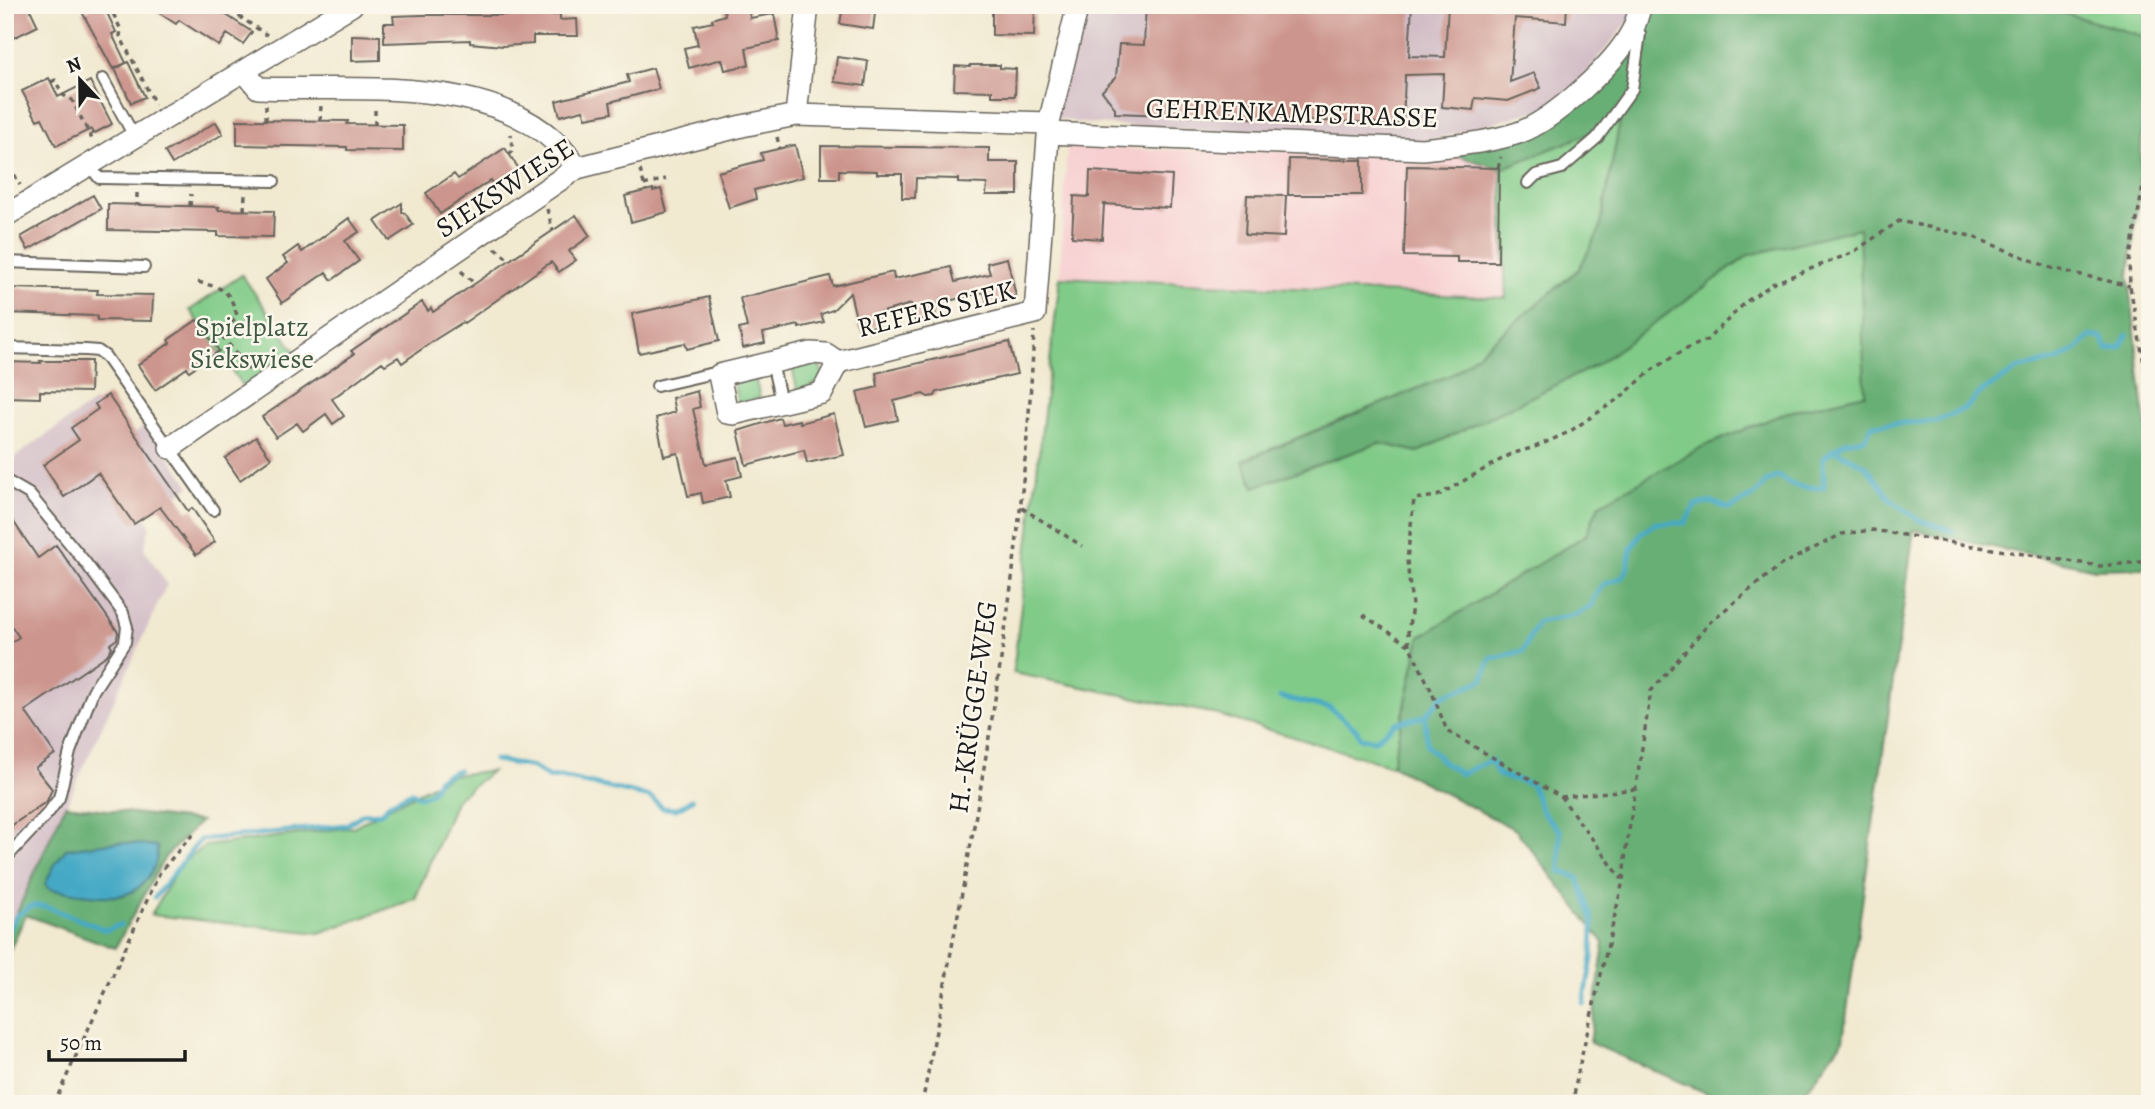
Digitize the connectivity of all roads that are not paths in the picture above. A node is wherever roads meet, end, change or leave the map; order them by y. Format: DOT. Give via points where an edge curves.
graph roads {
  1 [pos="352,5"];
  2 [pos="808,5"];
  3 [pos="1078,5"];
  4 [pos="1641,5"];
  5 [pos="1633,29"];
  6 [pos="245,72"];
  7 [pos="103,79"];
  8 [pos="796,115"];
  9 [pos="1048,128"];
  10 [pos="136,138"];
  11 [pos="93,156"];
  12 [pos="577,168"];
  13 [pos="274,181"];
  14 [pos="1528,183"];
  15 [pos="5,216"];
  16 [pos="5,262"];
  17 [pos="144,267"];
  18 [pos="5,348"];
  19 [pos="838,362"];
  20 [pos="772,363"];
  21 [pos="719,376"];
  22 [pos="657,386"];
  23 [pos="781,402"];
  24 [pos="170,448"];
  25 [pos="5,480"];
  26 [pos="213,510"];
  27 [pos="5,859"];
  1 -- 6 [label="street"];
  2 -- 8 [label="street"];
  3 -- 9 [label="street, REFERS SIEK"];
  4 -- 5 [label="street, GEHRENKAMPSTRASSE"];
  5 -- 9 [label="street, GEHRENKAMPSTRASSE" via="1597,76 1556,112 1519,132 1475,143 1423,149"];
  5 -- 14 [label="lane" via="1640,34 1632,89 1597,138 1562,168"];
  6 -- 10 [label="street"];
  6 -- 12 [label="street" via="258,88 417,92 488,103 536,128 561,147"];
  7 -- 10 [label="lane"];
  8 -- 9 [label="street, SIEKSWIESE"];
  8 -- 12 [label="street, SIEKSWIESE"];
  9 -- 19 [label="street, REFERS SIEK" via="1035,313"];
  10 -- 11 [label="street"];
  11 -- 13 [label="lane" via="99,177"];
  11 -- 15 [label="street"];
  12 -- 24 [label="street, SIEKSWIESE"];
  16 -- 17 [label="lane"];
  18 -- 24 [label="lane" via="97,351"];
  19 -- 20 [label="street, REFERS SIEK" via="826,354 811,354"];
  19 -- 23 [label="street, REFERS SIEK" via="822,393"];
  20 -- 21 [label="street, REFERS SIEK"];
  20 -- 23 [label="lane"];
  21 -- 22 [label="lane" via="709,374"];
  21 -- 23 [label="street, REFERS SIEK" via="727,412"];
  24 -- 26 [label="lane"];
  25 -- 27 [label="lane" via="29,494 123,613 127,627 125,642 93,691 59,798"];
}
